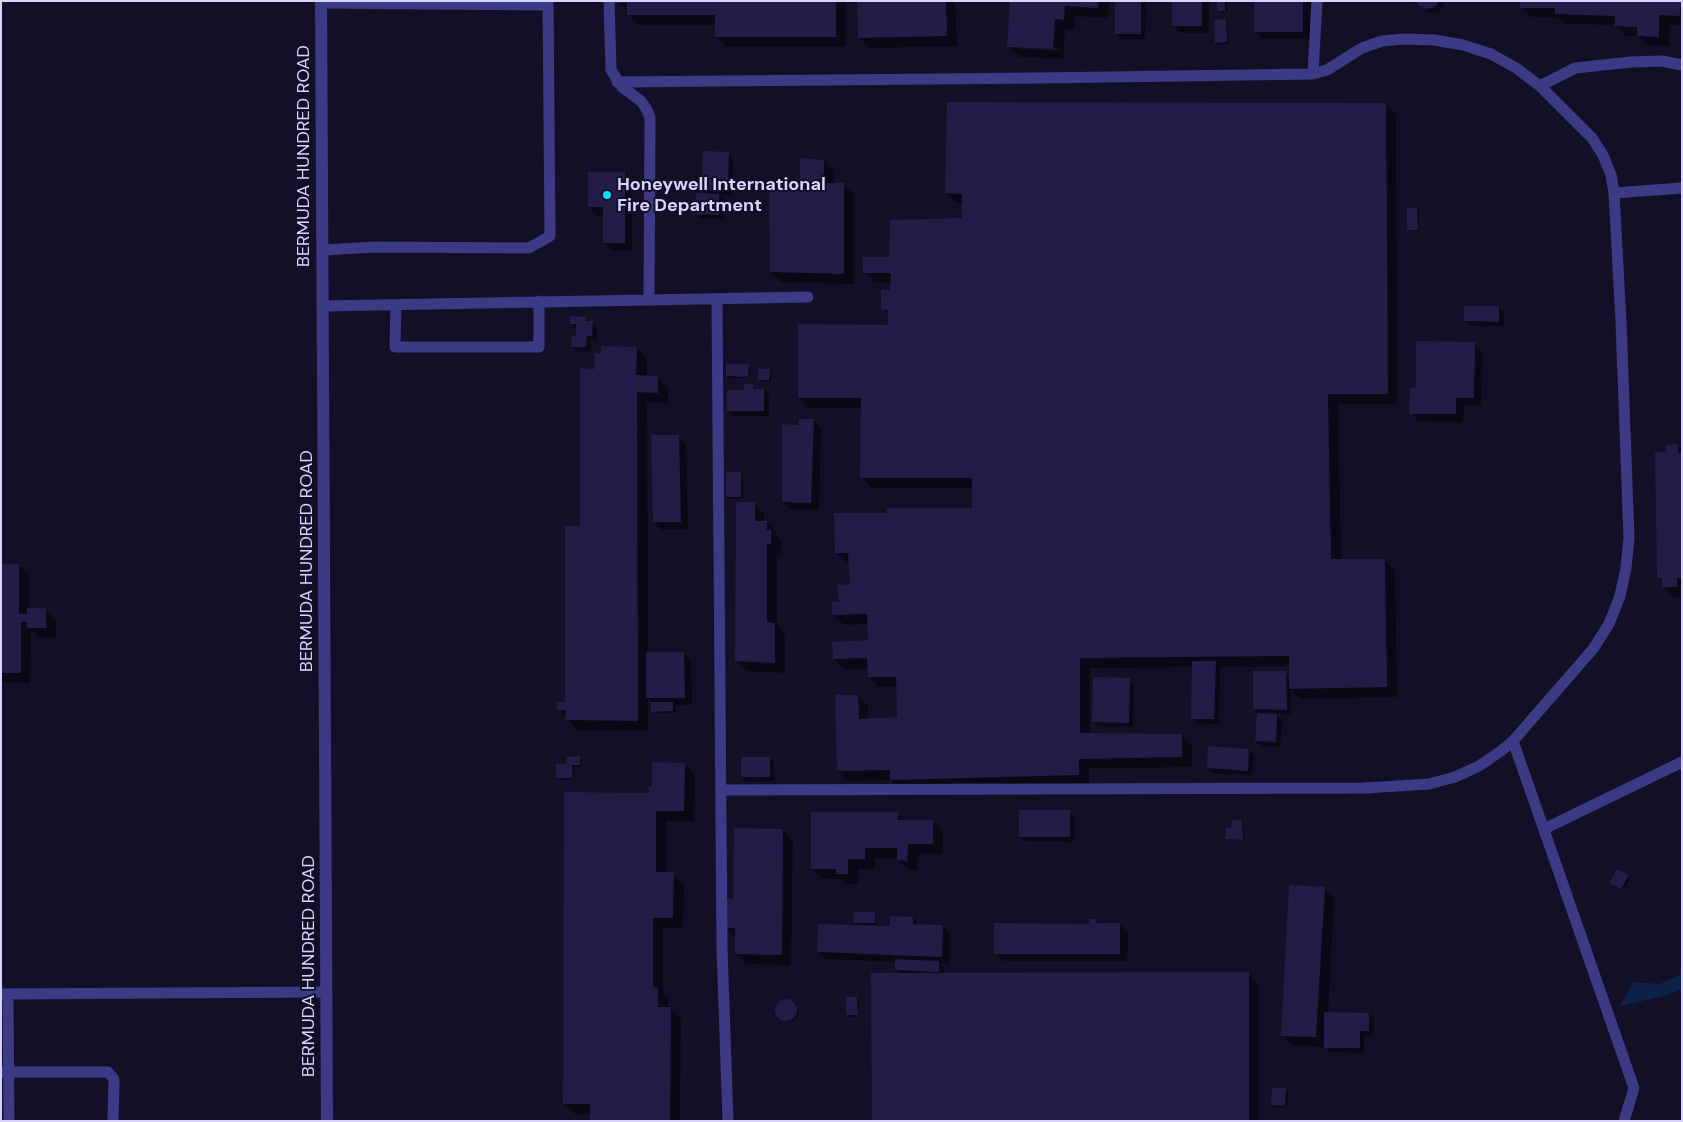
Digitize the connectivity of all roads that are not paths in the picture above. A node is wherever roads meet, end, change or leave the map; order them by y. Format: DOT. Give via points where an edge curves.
graph roads {
  1 [pos="609,1"];
  2 [pos="1317,1"];
  3 [pos="321,2"];
  4 [pos="548,3"];
  5 [pos="1682,65"];
  6 [pos="1313,74"];
  7 [pos="617,82"];
  8 [pos="1540,86"];
  9 [pos="1682,188"];
  10 [pos="1614,193"];
  11 [pos="322,250"];
  12 [pos="808,297"];
  13 [pos="717,298"];
  14 [pos="649,300"];
  15 [pos="539,301"];
  16 [pos="396,305"];
  17 [pos="323,306"];
  18 [pos="1512,741"];
  19 [pos="1682,762"];
  20 [pos="721,790"];
  21 [pos="1544,829"];
  22 [pos="326,992"];
  23 [pos="5,994"];
  24 [pos="5,1072"];
  25 [pos="8,1121"];
  26 [pos="113,1121"];
  27 [pos="327,1121"];
  28 [pos="728,1121"];
  29 [pos="1624,1121"];
  1 -- 7 [label="lane" via="609,62"];
  2 -- 6 [label="lane"];
  3 -- 4 [label="lane"];
  3 -- 11 [label="street, BERMUDA HUNDRED ROAD"];
  4 -- 11 [label="lane" via="550,236 528,248"];
  5 -- 8 [label="lane" via="1662,61 1575,68"];
  6 -- 7 [label="lane"];
  6 -- 8 [label="lane" via="1328,70 1362,48 1382,41 1434,40 1491,54"];
  7 -- 14 [label="lane" via="641,101 650,118"];
  8 -- 10 [label="lane" via="1592,138 1611,175"];
  9 -- 10 [label="lane"];
  10 -- 18 [label="lane" via="1629,538 1626,568 1620,596 1593,649"];
  11 -- 17 [label="street, BERMUDA HUNDRED ROAD"];
  12 -- 13 [label="lane"];
  13 -- 14 [label="lane"];
  13 -- 20 [label="lane"];
  14 -- 15 [label="lane"];
  15 -- 16 [label="lane"];
  15 -- 16 [label="lane" via="539,347 395,347"];
  16 -- 17 [label="lane"];
  17 -- 22 [label="street, BERMUDA HUNDRED ROAD"];
  18 -- 20 [label="lane" via="1480,766 1455,777 1429,784 1365,788"];
  18 -- 21 [label="lane"];
  19 -- 21 [label="lane"];
  20 -- 28 [label="lane"];
  21 -- 29 [label="lane" via="1634,1088"];
  22 -- 23 [label="lane"];
  22 -- 27 [label="street, BERMUDA HUNDRED ROAD"];
  23 -- 24 [label="lane"];
  24 -- 25 [label="lane"];
  24 -- 26 [label="lane" via="108,1072 114,1080"];
}
